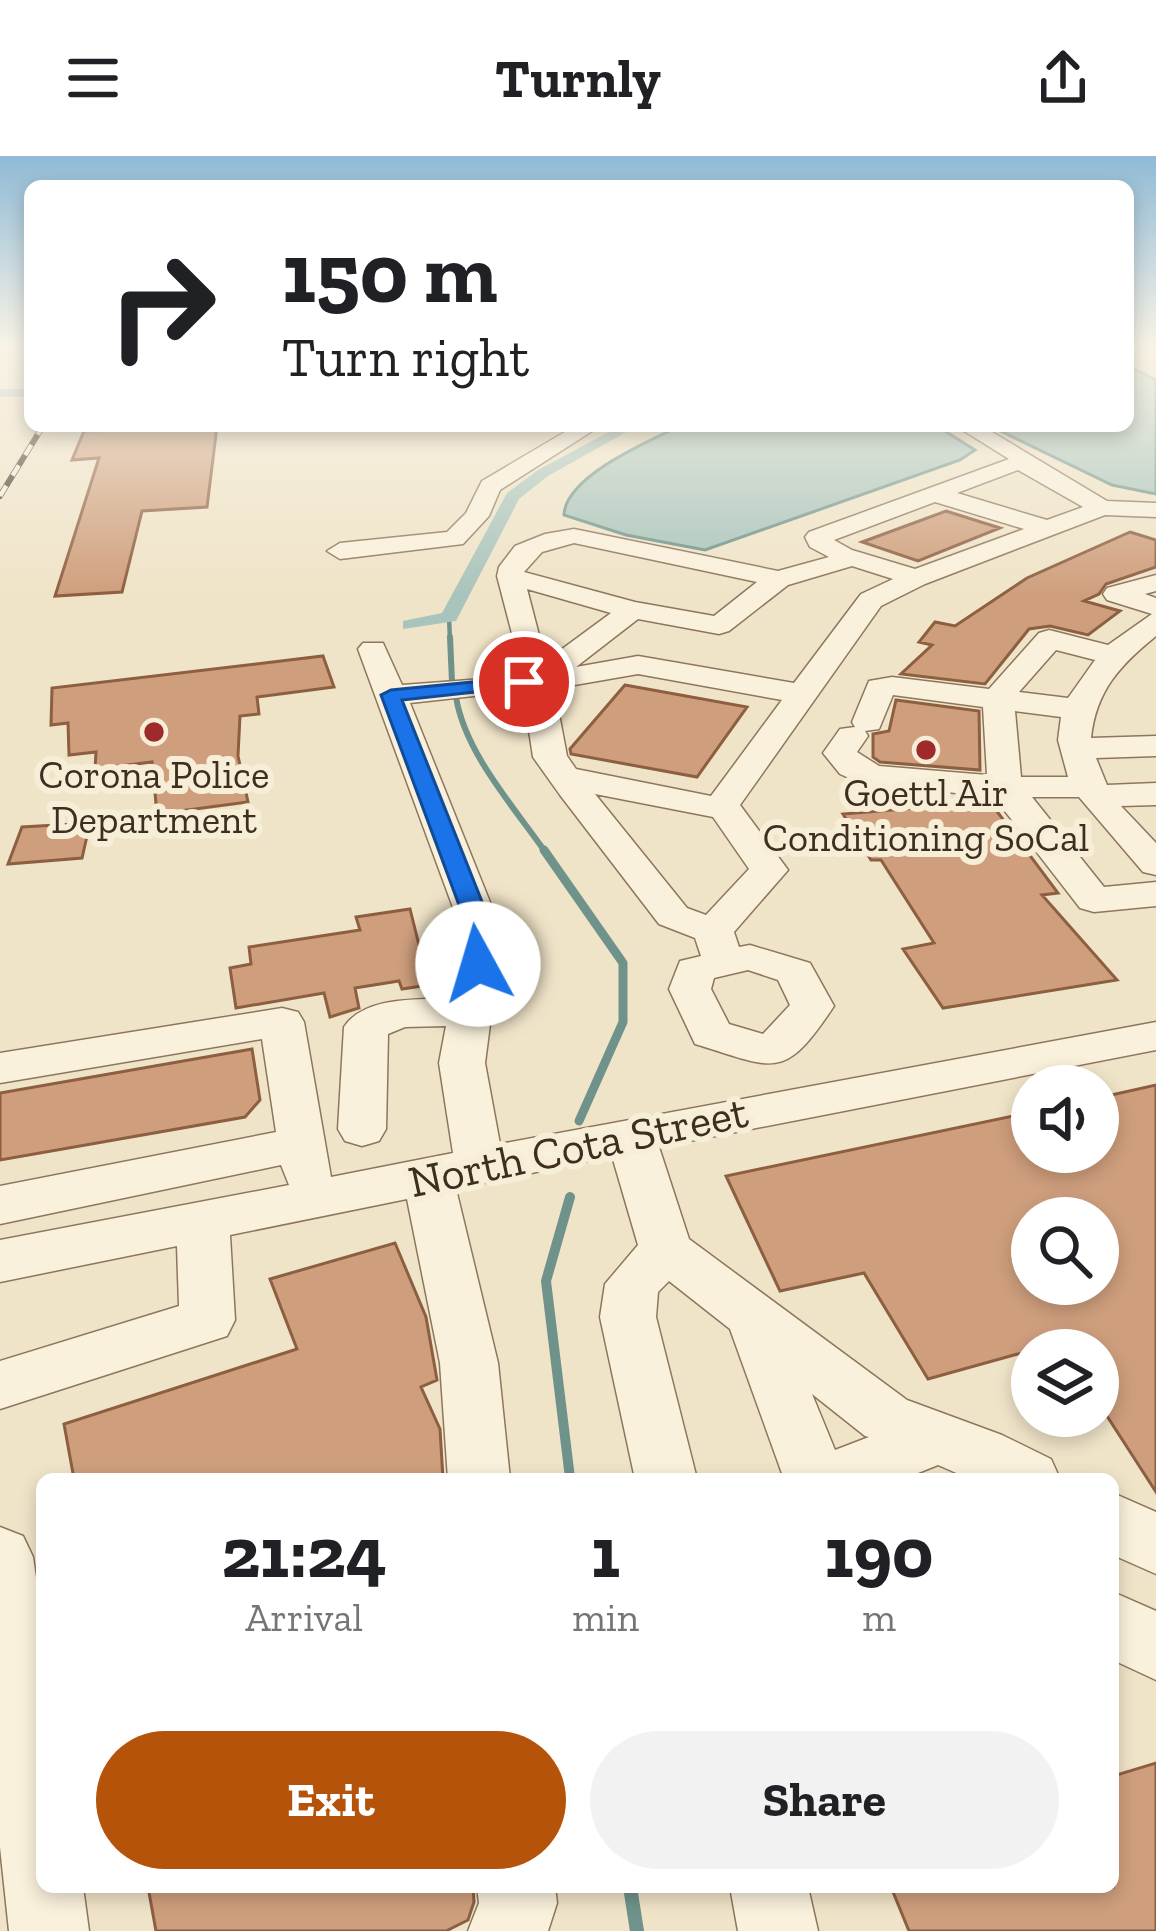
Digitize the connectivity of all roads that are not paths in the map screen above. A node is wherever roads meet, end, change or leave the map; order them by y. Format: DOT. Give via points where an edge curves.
graph roads {
  1 [pos="580,432"];
  2 [pos="977,432"];
  3 [pos="1020,462"];
  4 [pos="1050,479"];
  5 [pos="1075,493"];
  6 [pos="934,494"];
  7 [pos="975,506"];
  8 [pos="1102,508"];
  9 [pos="1156,510"];
  10 [pos="1011,518"];
  11 [pos="1047,528"];
  12 [pos="340,551"];
  13 [pos="853,558"];
  14 [pos="916,578"];
  15 [pos="778,579"];
  16 [pos="522,581"];
  17 [pos="1156,583"];
  18 [pos="1156,607"];
  19 [pos="633,610"];
  20 [pos="1156,623"];
  21 [pos="525,639"];
  22 [pos="373,649"];
  23 [pos="1112,655"];
  24 [pos="547,681"];
  25 [pos="802,694"];
  26 [pos="391,695"];
  27 [pos="998,698"];
  28 [pos="1076,709"];
  29 [pos="1156,746"];
  30 [pos="1077,747"];
  31 [pos="564,777"];
  32 [pos="1005,787"];
  33 [pos="1093,791"];
  34 [pos="1156,794"];
  35 [pos="722,805"];
  36 [pos="1156,864"];
  37 [pos="1156,894"];
  38 [pos="719,947"];
  39 [pos="471,1011"];
  40 [pos="1156,1036"];
  41 [pos="773,1052"];
  42 [pos="0,1068"];
  43 [pos="795,1100"];
  44 [pos="362,1129"];
  45 [pos="631,1137"];
  46 [pos="302,1144"];
  47 [pos="454,1174"];
  48 [pos="314,1202"];
  49 [pos="0,1205"];
  50 [pos="203,1222"];
  51 [pos="667,1250"];
  52 [pos="0,1261"];
  53 [pos="750,1311"];
  54 [pos="0,1385"];
  55 [pos="937,1438"];
  56 [pos="478,1473"];
  57 [pos="665,1473"];
  58 [pos="813,1473"];
  59 [pos="847,1473"];
  60 [pos="1016,1473"];
  61 [pos="1119,1525"];
  62 [pos="1156,1544"];
  63 [pos="0,1557"];
  64 [pos="1119,1628"];
  65 [pos="1156,1646"];
  66 [pos="31,1859"];
  67 [pos="40,1893"];
  68 [pos="517,1893"];
  69 [pos="770,1893"];
  70 [pos="49,1931"];
  71 [pos="508,1931"];
  72 [pos="778,1931"];
  1 -- 12 [label="street" via="490,486 477,516 454,539"];
  2 -- 3 [label="street"];
  3 -- 4 [label="street"];
  3 -- 6 [label="street"];
  4 -- 5 [label="street"];
  4 -- 7 [label="street"];
  5 -- 8 [label="street"];
  5 -- 10 [label="street"];
  6 -- 7 [label="street"];
  6 -- 13 [label="street" via="818,537"];
  7 -- 10 [label="street"];
  8 -- 9 [label="street"];
  8 -- 11 [label="street"];
  10 -- 11 [label="street"];
  11 -- 14 [label="street"];
  13 -- 14 [label="street"];
  13 -- 15 [label="street"];
  14 -- 25 [label="street" via="871,600"];
  15 -- 16 [label="street" via="574,536 515,558"];
  15 -- 19 [label="street" via="719,625"];
  16 -- 19 [label="street"];
  16 -- 21 [label="street"];
  17 -- 18 [label="street" via="1117,594"];
  19 -- 24 [label="street"];
  20 -- 23 [label="street"];
  22 -- 26 [label="street"];
  23 -- 27 [label="street" via="1049,639"];
  23 -- 28 [label="street"];
  24 -- 25 [label="street" via="638,665"];
  24 -- 26 [label="street"];
  24 -- 31 [label="street" via="540,698 550,757"];
  25 -- 35 [label="street"];
  26 -- 39 [label="street" via="482,932"];
  27 -- 28 [label="street"];
  27 -- 32 [label="street"];
  27 -- 32 [label="street" via="880,688 840,753 872,776"];
  28 -- 30 [label="street"];
  29 -- 30 [label="street"];
  30 -- 33 [label="street"];
  31 -- 35 [label="street"];
  31 -- 38 [label="street" via="673,916"];
  32 -- 33 [label="street"];
  32 -- 37 [label="street" via="1094,901"];
  33 -- 34 [label="street"];
  33 -- 36 [label="street"];
  35 -- 38 [label="street" via="769,870"];
  38 -- 41 [label="street" via="695,970 690,989 711,1034"];
  38 -- 41 [label="street" via="796,972 812,1006"];
  39 -- 44 [label="street" via="398,1014 366,1028"];
  39 -- 47 [label="street"];
  40 -- 43 [label="street, North Cota Street"];
  41 -- 43 [label="street"];
  42 -- 46 [label="street" via="282,1022"];
  43 -- 45 [label="street, North Cota Street"];
  45 -- 47 [label="street, North Cota Street"];
  45 -- 51 [label="street"];
  46 -- 48 [label="street"];
  46 -- 49 [label="street"];
  47 -- 48 [label="street, North Cota Street"];
  47 -- 56 [label="street"];
  48 -- 50 [label="street, North Cota Street"];
  50 -- 52 [label="street, North Cota Street"];
  50 -- 54 [label="street" via="207,1320"];
  51 -- 53 [label="street"];
  51 -- 57 [label="street" via="632,1284 628,1317"];
  53 -- 55 [label="street" via="860,1401"];
  53 -- 58 [label="street"];
  55 -- 59 [label="street"];
  55 -- 60 [label="street"];
  61 -- 62 [label="street"];
  63 -- 66 [label="street"];
  64 -- 65 [label="street"];
  67 -- 70 [label="street"];
  68 -- 71 [label="street"];
  69 -- 72 [label="street"];
}
